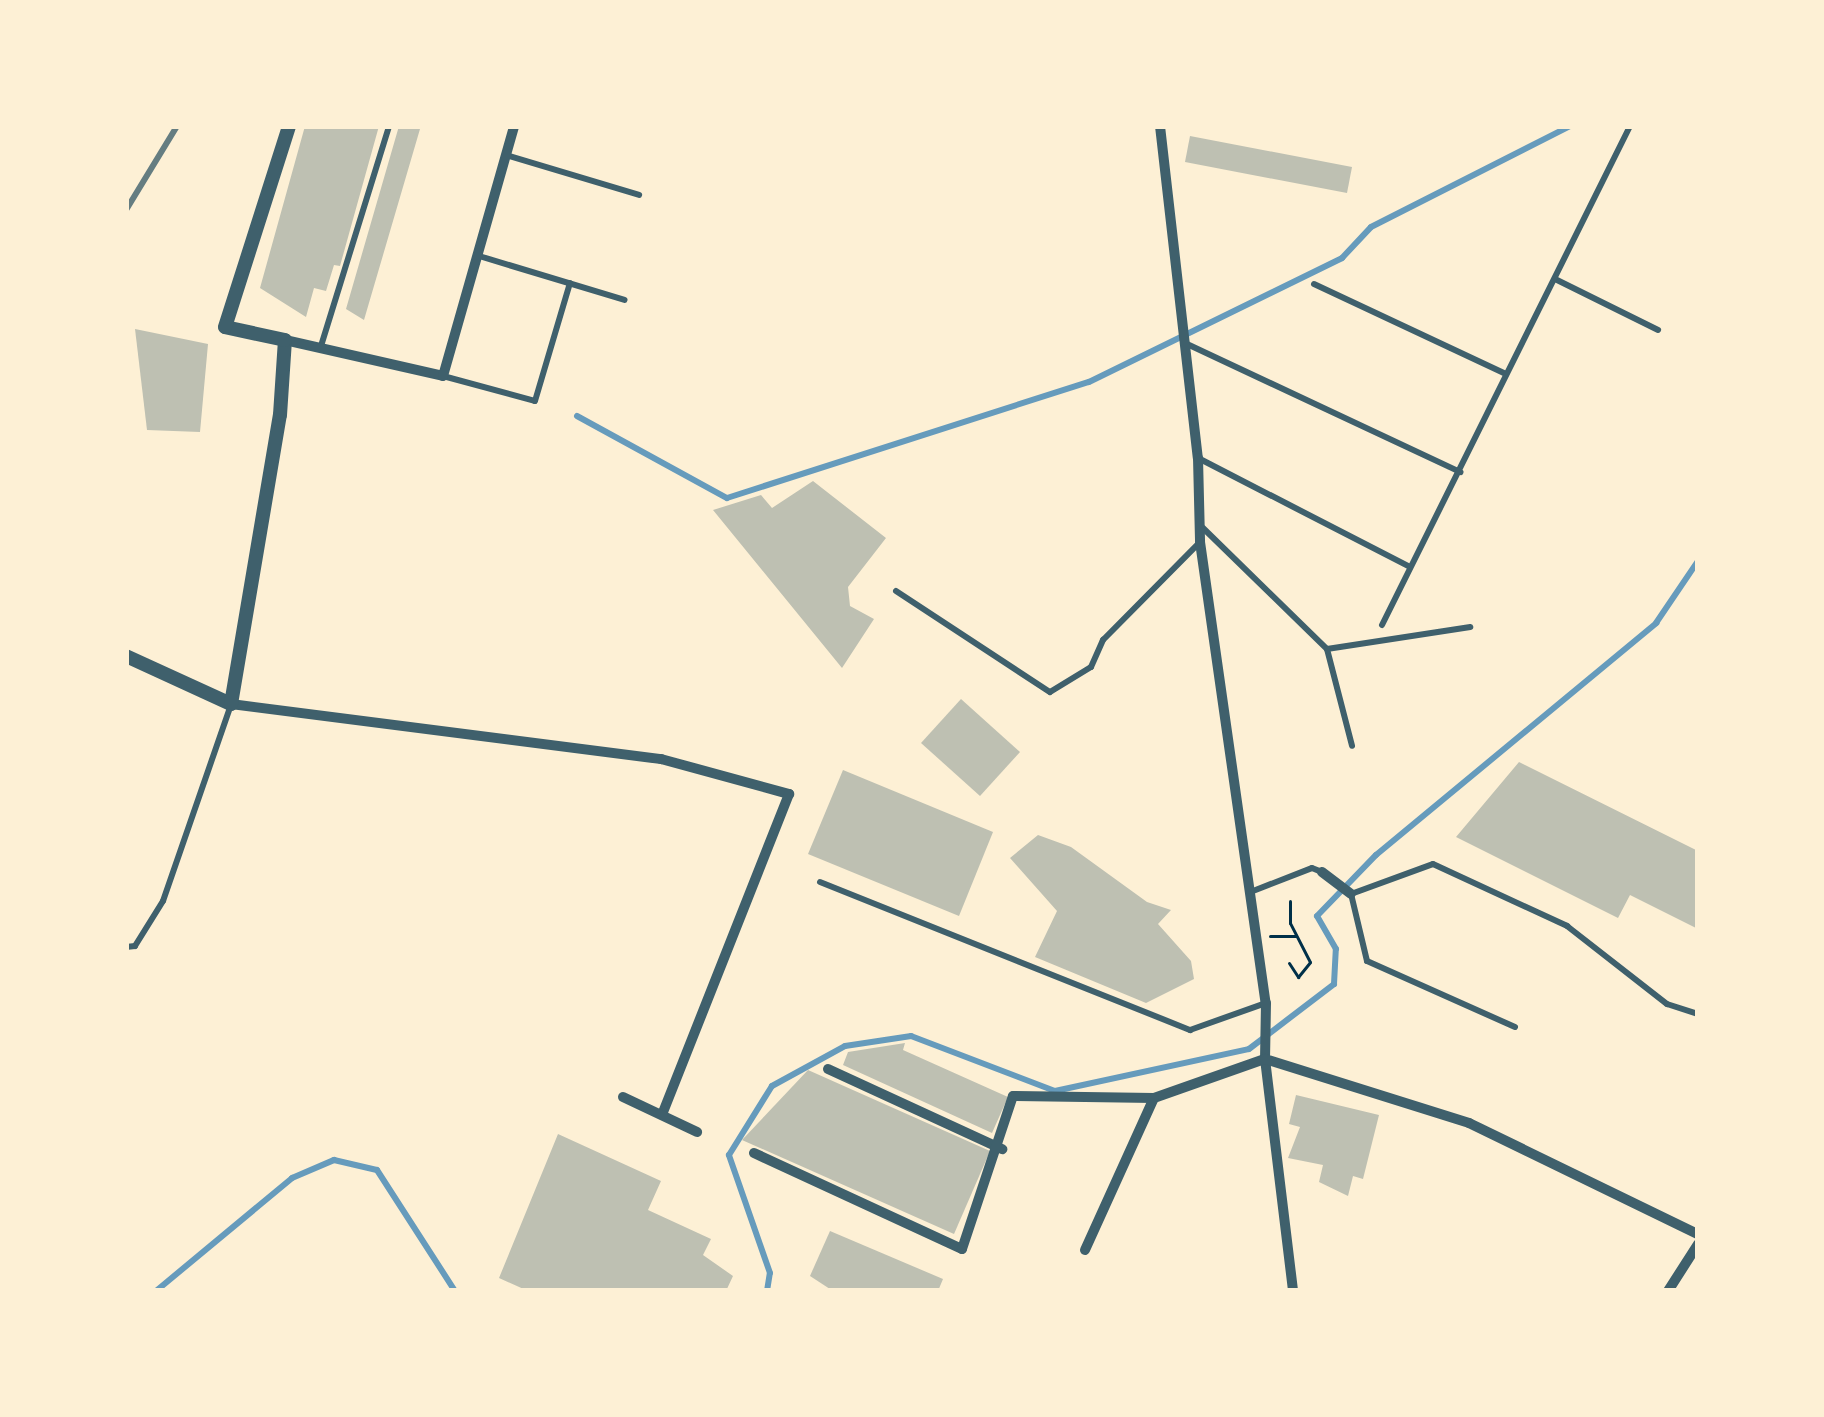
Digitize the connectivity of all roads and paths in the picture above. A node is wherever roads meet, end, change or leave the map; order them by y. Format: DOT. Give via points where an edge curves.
graph roads {
  1 [pos="289,126"];
  2 [pos="389,126"];
  3 [pos="514,126"];
  4 [pos="1160,126"];
  5 [pos="1630,126"];
  6 [pos="506,155"];
  7 [pos="639,195"];
  8 [pos="478,256"];
  9 [pos="1555,278"];
  10 [pos="570,283"];
  11 [pos="1314,284"];
  12 [pos="625,300"];
  13 [pos="1658,330"];
  14 [pos="1183,337"];
  15 [pos="285,340"];
  16 [pos="321,346"];
  17 [pos="1506,374"];
  18 [pos="443,376"];
  19 [pos="1198,458"];
  20 [pos="1460,472"];
  21 [pos="1200,525"];
  22 [pos="1200,542"];
  23 [pos="1410,567"];
  24 [pos="896,591"];
  25 [pos="1382,625"];
  26 [pos="1470,627"];
  27 [pos="1327,649"];
  28 [pos="126,656"];
  29 [pos="231,704"];
  30 [pos="1352,746"];
  31 [pos="1322,872"];
  32 [pos="820,882"];
  33 [pos="1247,894"];
  34 [pos="1351,894"];
  35 [pos="1290,901"];
  36 [pos="1255,937"];
  37 [pos="1298,937"];
  38 [pos="126,947"];
  39 [pos="1289,963"];
  40 [pos="1266,1003"];
  41 [pos="1698,1014"];
  42 [pos="1515,1027"];
  43 [pos="1265,1060"];
  44 [pos="828,1069"];
  45 [pos="623,1096"];
  46 [pos="1154,1097"];
  47 [pos="662,1115"];
  48 [pos="697,1132"];
  49 [pos="1002,1149"];
  50 [pos="754,1153"];
  51 [pos="1698,1234"];
  52 [pos="1698,1244"];
  53 [pos="1085,1250"];
  54 [pos="1293,1291"];
  55 [pos="1668,1291"];
  1 -- 15 [label="street" via="225,327"];
  2 -- 16 [label="lane"];
  3 -- 6 [label="street"];
  4 -- 14 [label="street"];
  5 -- 9 [label="lane"];
  6 -- 7 [label="lane"];
  6 -- 8 [label="street"];
  8 -- 10 [label="lane"];
  8 -- 18 [label="street"];
  9 -- 13 [label="lane"];
  9 -- 17 [label="lane"];
  10 -- 12 [label="lane"];
  10 -- 18 [label="lane" via="535,401"];
  11 -- 17 [label="lane"];
  14 -- 19 [label="street"];
  14 -- 20 [label="lane"];
  15 -- 16 [label="street"];
  15 -- 29 [label="street"];
  16 -- 18 [label="street"];
  17 -- 20 [label="lane"];
  19 -- 21 [label="street"];
  19 -- 23 [label="lane"];
  20 -- 23 [label="lane"];
  21 -- 22 [label="street"];
  21 -- 27 [label="lane"];
  22 -- 24 [label="lane" via="1103,640 1091,667 1050,692"];
  22 -- 33 [label="street"];
  23 -- 25 [label="lane"];
  26 -- 27 [label="lane"];
  27 -- 30 [label="lane"];
  28 -- 29 [label="street"];
  29 -- 38 [label="lane" via="163,901 135,946"];
  29 -- 47 [label="street" via="662,759 789,794"];
  31 -- 33 [label="lane" via="1312,868"];
  31 -- 34 [label="street"];
  32 -- 40 [label="lane" via="1190,1030"];
  33 -- 36 [label="street"];
  34 -- 41 [label="lane" via="1433,864 1567,926 1666,1004"];
  34 -- 42 [label="lane" via="1367,961"];
  35 -- 37 [label="path"];
  36 -- 37 [label="path"];
  36 -- 40 [label="street"];
  37 -- 39 [label="path" via="1307,944 1309,969 1291,976"];
  40 -- 43 [label="street"];
  43 -- 46 [label="street"];
  43 -- 51 [label="street" via="1469,1123"];
  43 -- 54 [label="street"];
  44 -- 49 [label="street"];
  45 -- 47 [label="street"];
  46 -- 49 [label="street" via="1013,1096"];
  46 -- 53 [label="street"];
  47 -- 48 [label="street"];
  49 -- 50 [label="street" via="962,1249"];
  52 -- 55 [label="street"];
}
